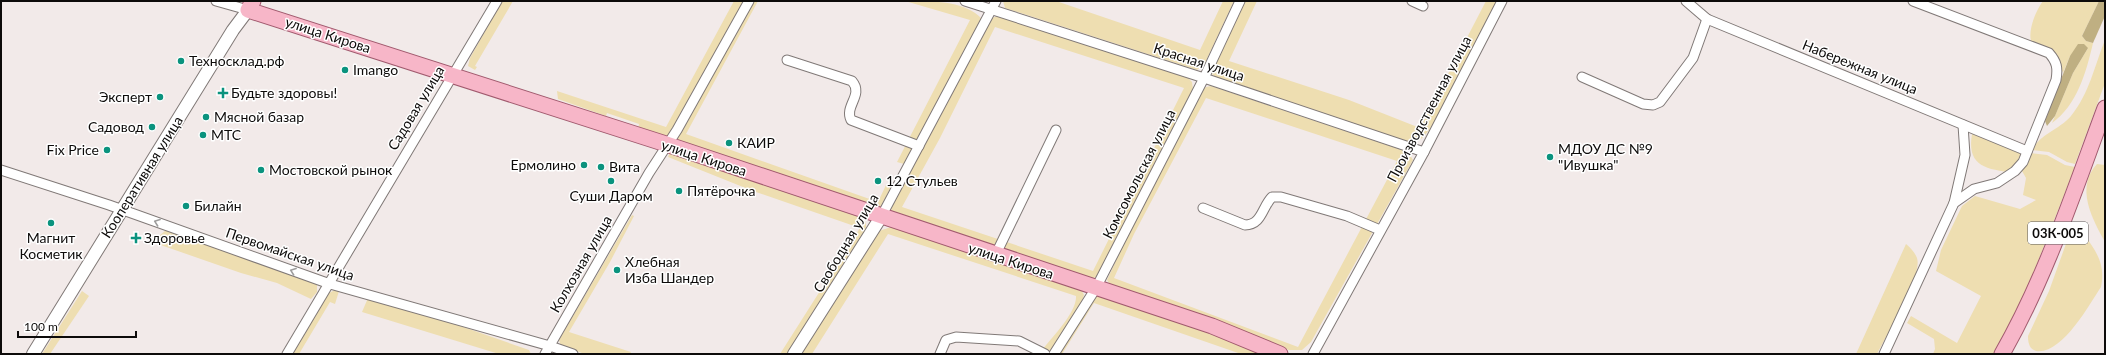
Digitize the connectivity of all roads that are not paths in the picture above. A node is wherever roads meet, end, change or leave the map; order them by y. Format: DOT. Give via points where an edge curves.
graph roads {
  1 [pos="216,1"];
  2 [pos="497,1"];
  3 [pos="749,1"];
  4 [pos="965,1"];
  5 [pos="996,1"];
  6 [pos="1240,1"];
  7 [pos="1412,1"];
  8 [pos="1502,1"];
  9 [pos="1686,1"];
  10 [pos="1913,1"];
  11 [pos="250,5"];
  12 [pos="1423,6"];
  13 [pos="992,10"];
  14 [pos="1707,19"];
  15 [pos="787,60"];
  16 [pos="451,75"];
  17 [pos="1582,77"];
  18 [pos="1204,78"];
  19 [pos="2105,108"];
  20 [pos="1963,125"];
  21 [pos="1056,130"];
  22 [pos="666,144"];
  23 [pos="919,146"];
  24 [pos="2027,151"];
  25 [pos="1424,152"];
  26 [pos="1,170"];
  27 [pos="1954,203"];
  28 [pos="1203,208"];
  29 [pos="122,210"];
  30 [pos="881,217"];
  31 [pos="1380,230"];
  32 [pos="995,256"];
  33 [pos="330,284"];
  34 [pos="1096,288"];
  35 [pos="550,346"];
  36 [pos="33,354"];
  37 [pos="287,354"];
  38 [pos="544,354"];
  39 [pos="573,354"];
  40 [pos="794,354"];
  41 [pos="940,354"];
  42 [pos="1045,354"];
  43 [pos="1054,354"];
  44 [pos="1280,354"];
  45 [pos="1313,354"];
  46 [pos="1884,354"];
  47 [pos="2002,354"];
  1 -- 11 [label="street, улица Кирова"];
  2 -- 16 [label="street, Садовая улица"];
  3 -- 22 [label="street, Колхозная улица" via="677,130"];
  4 -- 13 [label="street, Красная улица"];
  5 -- 13 [label="street, Свободная улица"];
  6 -- 18 [label="street, Комсомольская улица"];
  7 -- 12 [label="street"];
  8 -- 25 [label="street, Производственная улица"];
  9 -- 14 [label="street, Набережная улица"];
  10 -- 24 [label="street" via="2049,53 2054,59 2058,67 2056,80"];
  11 -- 16 [label="main road, улица Кирова"];
  11 -- 29 [label="street, Кооперативная улица" via="232,30"];
  13 -- 18 [label="street, Красная улица"];
  13 -- 23 [label="street, Свободная улица"];
  14 -- 17 [label="street" via="1693,58 1660,102 1653,105 1643,104"];
  14 -- 20 [label="street, Набережная улица"];
  15 -- 23 [label="street" via="852,81 856,86 856,93 849,110 851,120"];
  16 -- 22 [label="main road, улица Кирова"];
  16 -- 33 [label="street, Садовая улица"];
  18 -- 25 [label="street, Красная улица"];
  18 -- 34 [label="street, Комсомольская улица"];
  19 -- 47 [label="main road, 03К-005" via="2046,262 2018,327"];
  20 -- 24 [label="street, Набережная улица"];
  20 -- 27 [label="street" via="1965,155"];
  21 -- 32 [label="street"];
  22 -- 30 [label="main road, улица Кирова"];
  22 -- 35 [label="street, Колхозная улица"];
  23 -- 30 [label="street, Свободная улица"];
  24 -- 27 [label="street" via="2015,171 1997,183 1974,189"];
  25 -- 31 [label="street, Производственная улица"];
  26 -- 29 [label="street, Первомайская улица"];
  27 -- 46 [label="street"];
  28 -- 31 [label="street" via="1245,225 1252,225 1257,222 1267,201 1272,197 1282,197 1347,216"];
  33 -- 29 [label="street, Первомайская улица, one-way"];
  29 -- 36 [label="street, Кооперативная улица"];
  30 -- 32 [label="main road, улица Кирова"];
  30 -- 40 [label="street, Свободная улица"];
  31 -- 45 [label="street, Производственная улица"];
  32 -- 34 [label="main road, улица Кирова"];
  33 -- 35 [label="street, Первомайская улица"];
  33 -- 37 [label="street, Садовая улица"];
  34 -- 43 [label="street, Комсомольская улица"];
  34 -- 44 [label="main road, улица Кирова" via="1212,326"];
  35 -- 38 [label="street, Колхозная улица"];
  35 -- 39 [label="street, Первомайская улица"];
  41 -- 42 [label="street" via="946,340 956,337 1019,341"];
}
